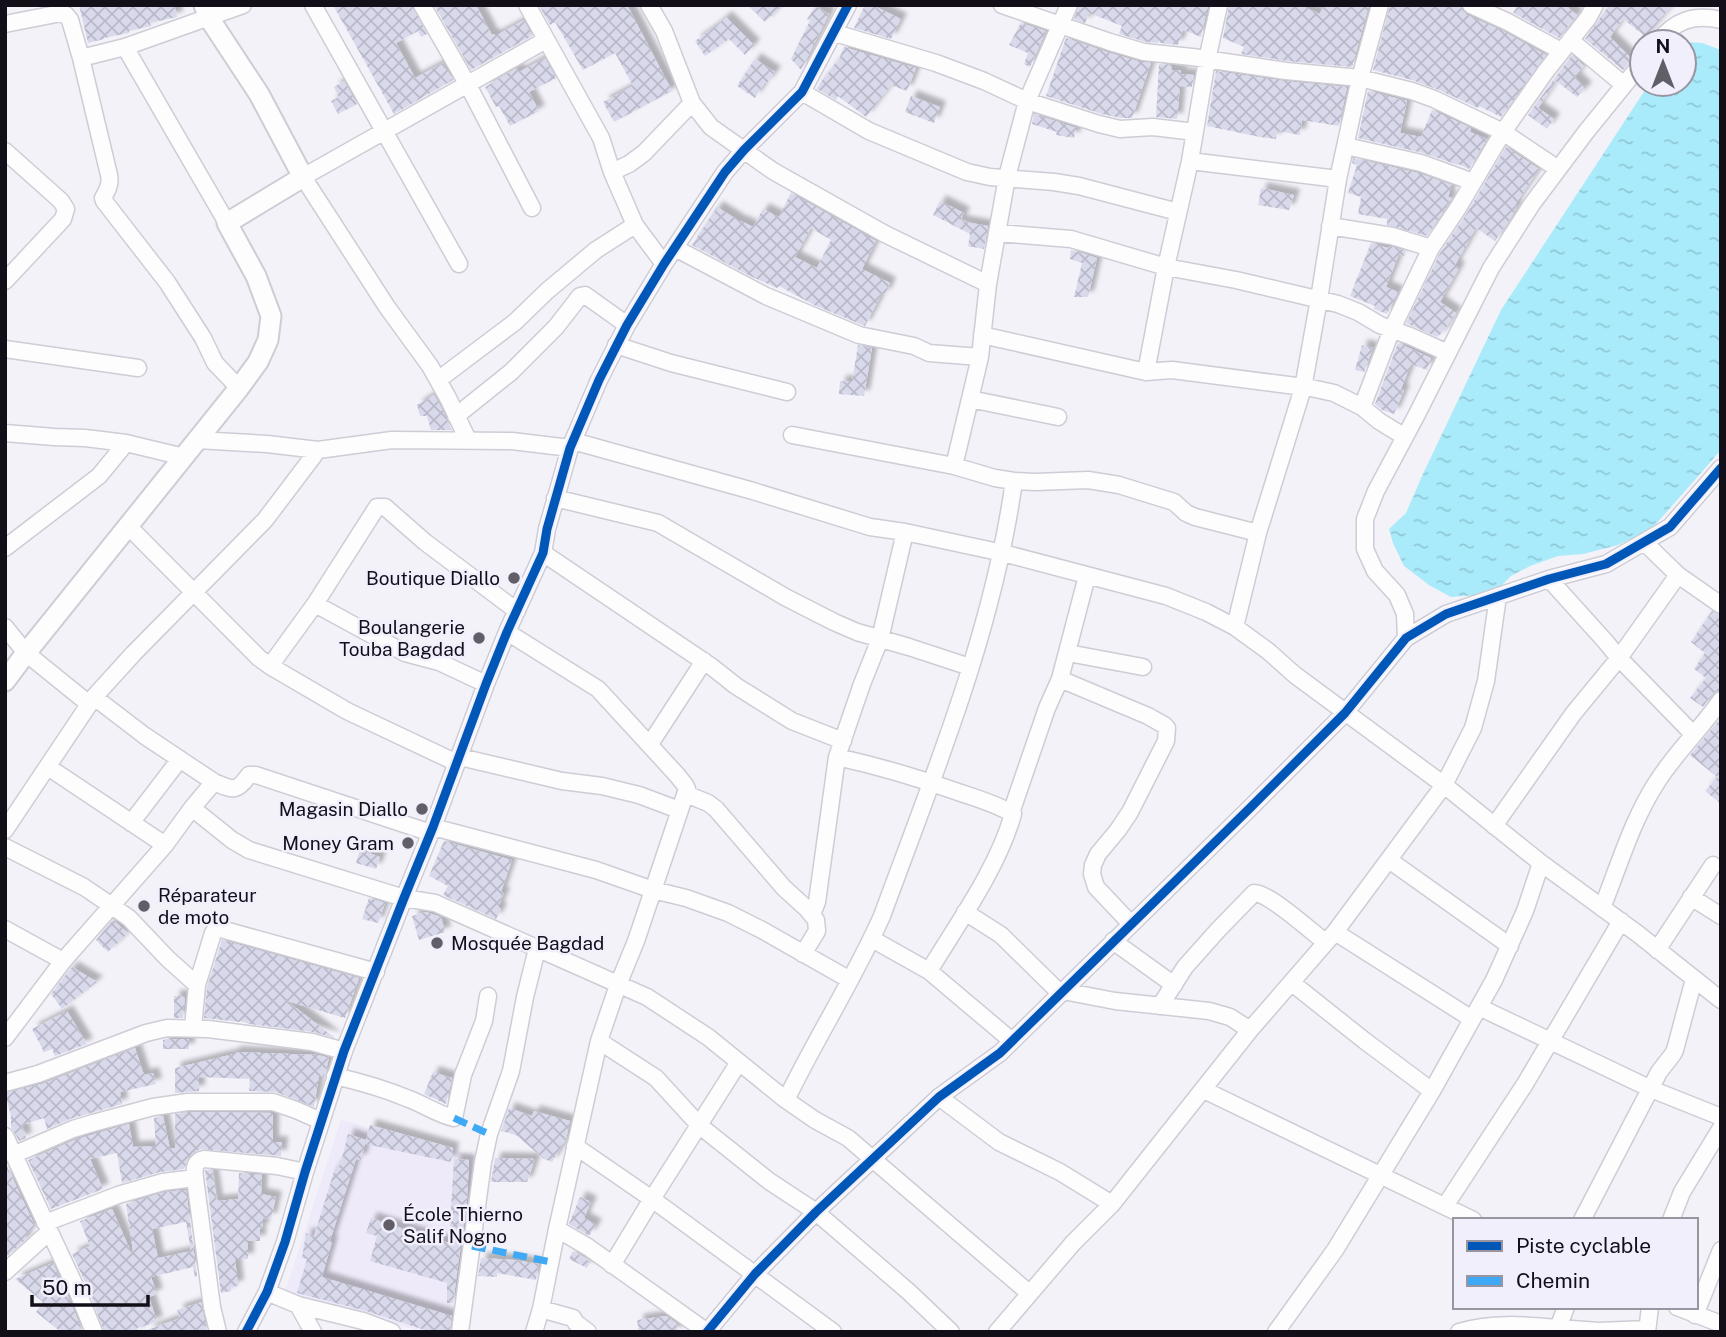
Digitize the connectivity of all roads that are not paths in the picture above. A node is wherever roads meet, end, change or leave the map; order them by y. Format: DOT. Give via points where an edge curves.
graph roads {
  1 [pos="243,5"];
  2 [pos="313,5"];
  3 [pos="422,5"];
  4 [pos="527,5"];
  5 [pos="649,5"];
  6 [pos="848,5"];
  7 [pos="1002,5"];
  8 [pos="1069,5"];
  9 [pos="1219,5"];
  10 [pos="1380,5"];
  11 [pos="1471,5"];
  12 [pos="1595,5"];
  13 [pos="206,12"];
  14 [pos="1721,20"];
  15 [pos="5,24"];
  16 [pos="1059,25"];
  17 [pos="1674,28"];
  18 [pos="835,33"];
  19 [pos="546,40"];
  20 [pos="1565,45"];
  21 [pos="125,47"];
  22 [pos="81,58"];
  23 [pos="1207,60"];
  24 [pos="1360,78"];
  25 [pos="1628,80"];
  26 [pos="468,85"];
  27 [pos="1624,85"];
  28 [pos="802,92"];
  29 [pos="1027,102"];
  30 [pos="692,103"];
  31 [pos="385,132"];
  32 [pos="1195,132"];
  33 [pos="1503,132"];
  34 [pos="1346,146"];
  35 [pos="744,150"];
  36 [pos="5,151"];
  37 [pos="1190,161"];
  38 [pos="1558,169"];
  39 [pos="612,172"];
  40 [pos="303,177"];
  41 [pos="1007,177"];
  42 [pos="1338,179"];
  43 [pos="1474,182"];
  44 [pos="531,208"];
  45 [pos="1178,212"];
  46 [pos="227,223"];
  47 [pos="635,225"];
  48 [pos="1330,226"];
  49 [pos="998,233"];
  50 [pos="675,248"];
  51 [pos="1431,248"];
  52 [pos="459,264"];
  53 [pos="664,264"];
  54 [pos="1166,267"];
  55 [pos="5,281"];
  56 [pos="988,284"];
  57 [pos="1319,299"];
  58 [pos="627,325"];
  59 [pos="1392,330"];
  60 [pos="982,335"];
  61 [pos="616,345"];
  62 [pos="5,349"];
  63 [pos="1448,353"];
  64 [pos="980,357"];
  65 [pos="138,368"];
  66 [pos="1146,372"];
  67 [pos="438,380"];
  68 [pos="239,388"];
  69 [pos="1303,388"];
  70 [pos="787,392"];
  71 [pos="970,399"];
  72 [pos="1362,407"];
  73 [pos="456,416"];
  74 [pos="1058,417"];
  75 [pos="5,433"];
  76 [pos="792,435"];
  77 [pos="1405,437"];
  78 [pos="197,440"];
  79 [pos="468,440"];
  80 [pos="126,443"];
  81 [pos="571,444"];
  82 [pos="318,450"];
  83 [pos="184,457"];
  84 [pos="954,466"];
  85 [pos="1721,468"];
  86 [pos="1014,481"];
  87 [pos="555,498"];
  88 [pos="128,526"];
  89 [pos="905,532"];
  90 [pos="1258,533"];
  91 [pos="1644,542"];
  92 [pos="5,548"];
  93 [pos="543,553"];
  94 [pos="1003,553"];
  95 [pos="1678,575"];
  96 [pos="1087,576"];
  97 [pos="1549,579"];
  98 [pos="194,593"];
  99 [pos="1498,596"];
  100 [pos="315,604"];
  101 [pos="1721,605"];
  102 [pos="517,611"];
  103 [pos="5,627"];
  104 [pos="1234,627"];
  105 [pos="507,632"];
  106 [pos="1406,638"];
  107 [pos="880,639"];
  108 [pos="26,653"];
  109 [pos="1068,653"];
  110 [pos="1619,658"];
  111 [pos="704,661"];
  112 [pos="270,666"];
  113 [pos="970,667"];
  114 [pos="1143,667"];
  115 [pos="1060,679"];
  116 [pos="5,681"];
  117 [pos="486,684"];
  118 [pos="92,700"];
  119 [pos="1721,700"];
  120 [pos="1345,713"];
  121 [pos="1693,734"];
  122 [pos="843,741"];
  123 [pos="650,744"];
  124 [pos="837,757"];
  125 [pos="180,759"];
  126 [pos="458,760"];
  127 [pos="48,767"];
  128 [pos="214,782"];
  129 [pos="931,783"];
  130 [pos="1444,785"];
  131 [pos="686,794"];
  132 [pos="192,808"];
  133 [pos="679,810"];
  134 [pos="1012,813"];
  135 [pos="131,823"];
  136 [pos="1494,826"];
  137 [pos="5,830"];
  138 [pos="432,830"];
  139 [pos="165,845"];
  140 [pos="5,847"];
  141 [pos="1389,860"];
  142 [pos="1541,863"];
  143 [pos="1713,865"];
  144 [pos="653,890"];
  145 [pos="1691,897"];
  146 [pos="404,898"];
  147 [pos="112,905"];
  148 [pos="1602,908"];
  149 [pos="965,912"];
  150 [pos="812,914"];
  151 [pos="1721,916"];
  152 [pos="1621,921"];
  153 [pos="1130,924"];
  154 [pos="5,929"];
  155 [pos="1330,937"];
  156 [pos="872,939"];
  157 [pos="1113,941"];
  158 [pos="1510,946"];
  159 [pos="537,949"];
  160 [pos="1657,950"];
  161 [pos="803,954"];
  162 [pos="63,961"];
  163 [pos="929,971"];
  164 [pos="376,972"];
  165 [pos="1694,979"];
  166 [pos="850,980"];
  167 [pos="1292,983"];
  168 [pos="197,985"];
  169 [pos="618,985"];
  170 [pos="1174,985"];
  171 [pos="1062,992"];
  172 [pos="488,996"];
  173 [pos="1721,1000"];
  174 [pos="1160,1006"];
  175 [pos="1476,1013"];
  176 [pos="193,1028"];
  177 [pos="8,1029"];
  178 [pos="1250,1030"];
  179 [pos="1550,1040"];
  180 [pos="599,1041"];
  181 [pos="1012,1041"];
  182 [pos="344,1051"];
  183 [pos="739,1062"];
  184 [pos="335,1076"];
  185 [pos="5,1083"];
  186 [pos="1651,1089"];
  187 [pos="1204,1090"];
  188 [pos="1432,1091"];
  189 [pos="939,1097"];
  190 [pos="786,1100"];
  191 [pos="1721,1117"];
  192 [pos="321,1121"];
  193 [pos="700,1126"];
  194 [pos="1721,1128"];
  195 [pos="5,1136"];
  196 [pos="575,1146"];
  197 [pos="13,1155"];
  198 [pos="873,1158"];
  199 [pos="305,1172"];
  200 [pos="1382,1175"];
  201 [pos="195,1178"];
  202 [pos="652,1199"];
  203 [pos="1112,1204"];
  204 [pos="1446,1206"];
  205 [pos="816,1212"];
  206 [pos="1469,1218"];
  207 [pos="1583,1218"];
  208 [pos="1672,1218"];
  209 [pos="47,1227"];
  210 [pos="557,1229"];
  211 [pos="1721,1250"];
  212 [pos="612,1265"];
  213 [pos="5,1272"];
  214 [pos="755,1274"];
  215 [pos="267,1292"];
  216 [pos="1029,1293"];
  217 [pos="298,1305"];
  218 [pos="1698,1308"];
  219 [pos="541,1309"];
  220 [pos="1565,1309"];
  221 [pos="1650,1309"];
  222 [pos="1682,1309"];
  223 [pos="1697,1309"];
  224 [pos="1695,1315"];
  225 [pos="1721,1324"];
  226 [pos="1557,1330"];
  227 [pos="1647,1331"];
  228 [pos="94,1332"];
  229 [pos="218,1332"];
  230 [pos="246,1332"];
  231 [pos="313,1332"];
  232 [pos="391,1332"];
  233 [pos="460,1332"];
  234 [pos="534,1332"];
  235 [pos="588,1332"];
  236 [pos="707,1332"];
  237 [pos="833,1332"];
  238 [pos="951,1332"];
  239 [pos="997,1332"];
  240 [pos="1276,1332"];
  241 [pos="1459,1332"];
  1 -- 13 [label="street"];
  2 -- 31 [label="street"];
  3 -- 26 [label="street"];
  4 -- 19 [label="street"];
  5 -- 30 [label="street"];
  6 -- 18 [label="street"];
  7 -- 16 [label="street"];
  8 -- 16 [label="street"];
  9 -- 23 [label="street"];
  10 -- 24 [label="street"];
  11 -- 20 [label="street"];
  12 -- 20 [label="street"];
  13 -- 21 [label="street"];
  13 -- 40 [label="street" via="259,94"];
  14 -- 17 [label="street" via="1699,17"];
  15 -- 22 [label="street" via="66,15"];
  16 -- 23 [label="street" via="1144,52"];
  16 -- 29 [label="street"];
  18 -- 28 [label="street"];
  18 -- 29 [label="street" via="936,63"];
  19 -- 26 [label="street"];
  19 -- 39 [label="street" via="601,138"];
  20 -- 27 [label="street"];
  20 -- 33 [label="street"];
  21 -- 22 [label="street"];
  21 -- 46 [label="street"];
  22 -- 68 [label="street" via="110,180 104,201 178,299 215,363"];
  23 -- 24 [label="street"];
  23 -- 32 [label="street"];
  24 -- 33 [label="street" via="1434,99"];
  24 -- 34 [label="street"];
  25 -- 27 [label="street"];
  26 -- 31 [label="street"];
  26 -- 44 [label="street"];
  27 -- 38 [label="street"];
  28 -- 35 [label="street"];
  28 -- 41 [label="street" via="869,131 967,172"];
  29 -- 32 [label="street" via="1120,129"];
  29 -- 41 [label="street"];
  30 -- 35 [label="street" via="711,127"];
  30 -- 39 [label="street" via="644,153"];
  31 -- 40 [label="street"];
  31 -- 52 [label="street"];
  32 -- 37 [label="street"];
  33 -- 38 [label="street"];
  33 -- 43 [label="street"];
  34 -- 42 [label="street"];
  34 -- 43 [label="street" via="1421,163"];
  35 -- 50 [label="street"];
  35 -- 56 [label="street" via="854,217"];
  36 -- 55 [label="street" via="66,209 63,219"];
  37 -- 42 [label="street"];
  37 -- 45 [label="street"];
  38 -- 63 [label="street" via="1491,268"];
  39 -- 47 [label="street"];
  40 -- 46 [label="street"];
  40 -- 67 [label="street"];
  41 -- 45 [label="street" via="1079,186"];
  41 -- 49 [label="street"];
  42 -- 48 [label="street"];
  43 -- 51 [label="street"];
  45 -- 54 [label="street"];
  46 -- 68 [label="street" via="256,276 271,316 268,340"];
  47 -- 53 [label="street"];
  47 -- 67 [label="street" via="596,250"];
  48 -- 51 [label="street"];
  48 -- 57 [label="street"];
  49 -- 54 [label="street" via="1071,239"];
  49 -- 56 [label="street"];
  50 -- 53 [label="street"];
  50 -- 64 [label="street" via="765,296 859,335 929,353"];
  51 -- 59 [label="street"];
  53 -- 58 [label="street"];
  54 -- 57 [label="street"];
  54 -- 66 [label="street"];
  56 -- 60 [label="street"];
  57 -- 59 [label="street"];
  57 -- 69 [label="street"];
  58 -- 61 [label="street"];
  58 -- 73 [label="street" via="582,295 511,372"];
  59 -- 63 [label="street"];
  59 -- 72 [label="street"];
  60 -- 64 [label="street"];
  60 -- 66 [label="street"];
  61 -- 70 [label="street"];
  61 -- 81 [label="street"];
  62 -- 65 [label="street"];
  63 -- 77 [label="street"];
  64 -- 71 [label="street"];
  66 -- 69 [label="street" via="1172,370"];
  67 -- 73 [label="street"];
  68 -- 78 [label="street"];
  69 -- 72 [label="street" via="1334,393"];
  69 -- 90 [label="street"];
  71 -- 74 [label="street"];
  71 -- 84 [label="street"];
  72 -- 77 [label="street"];
  73 -- 79 [label="street"];
  75 -- 80 [label="street"];
  76 -- 84 [label="street"];
  77 -- 106 [label="street" via="1365,519 1365,549 1376,571 1397,595 1405,614"];
  78 -- 82 [label="street"];
  78 -- 83 [label="street"];
  79 -- 81 [label="street"];
  79 -- 82 [label="street" via="392,440"];
  80 -- 83 [label="street"];
  80 -- 92 [label="street" via="99,476"];
  81 -- 87 [label="street"];
  81 -- 89 [label="street" via="741,487 870,527"];
  82 -- 98 [label="street" via="265,520"];
  83 -- 88 [label="street"];
  84 -- 86 [label="street"];
  85 -- 91 [label="street" via="1670,527"];
  86 -- 90 [label="street" via="1088,480 1119,485 1174,502 1195,517"];
  86 -- 94 [label="street"];
  87 -- 93 [label="street"];
  87 -- 107 [label="street" via="658,523 785,597"];
  88 -- 98 [label="street"];
  88 -- 108 [label="street"];
  89 -- 94 [label="street"];
  89 -- 107 [label="street"];
  90 -- 104 [label="street"];
  91 -- 95 [label="street"];
  91 -- 97 [label="street" via="1606,564"];
  93 -- 102 [label="street"];
  93 -- 111 [label="street"];
  94 -- 96 [label="street"];
  94 -- 113 [label="street"];
  95 -- 101 [label="street"];
  95 -- 110 [label="street"];
  96 -- 104 [label="street" via="1166,596"];
  96 -- 109 [label="street"];
  97 -- 99 [label="street"];
  97 -- 110 [label="street"];
  98 -- 112 [label="street"];
  98 -- 118 [label="street"];
  99 -- 106 [label="street" via="1446,614"];
  99 -- 130 [label="street" via="1486,681 1473,728"];
  100 -- 102 [label="street" via="381,506"];
  100 -- 112 [label="street"];
  100 -- 117 [label="street" via="405,653"];
  102 -- 105 [label="street"];
  103 -- 108 [label="street"];
  104 -- 120 [label="street"];
  105 -- 117 [label="street"];
  105 -- 123 [label="street" via="598,689"];
  106 -- 120 [label="street"];
  107 -- 113 [label="street"];
  107 -- 122 [label="street"];
  108 -- 116 [label="street"];
  108 -- 118 [label="street"];
  109 -- 114 [label="street"];
  109 -- 115 [label="street"];
  110 -- 121 [label="street"];
  110 -- 136 [label="street" via="1573,713"];
  111 -- 122 [label="street" via="792,721"];
  111 -- 123 [label="street"];
  112 -- 126 [label="street" via="347,711"];
  113 -- 129 [label="street"];
  115 -- 134 [label="street"];
  115 -- 153 [label="street" via="1167,728 1166,741 1130,812 1093,865 1096,887"];
  117 -- 126 [label="street"];
  118 -- 125 [label="street"];
  118 -- 127 [label="street"];
  119 -- 121 [label="street"];
  120 -- 130 [label="street"];
  120 -- 153 [label="street"];
  121 -- 148 [label="street" via="1655,784"];
  122 -- 124 [label="street"];
  123 -- 131 [label="street" via="683,782"];
  124 -- 129 [label="street"];
  124 -- 150 [label="street"];
  125 -- 128 [label="street"];
  125 -- 135 [label="street"];
  126 -- 133 [label="street" via="602,786"];
  126 -- 138 [label="street"];
  127 -- 135 [label="street"];
  127 -- 137 [label="street"];
  128 -- 132 [label="street"];
  128 -- 138 [label="street" via="232,790 241,787 249,775 256,775"];
  129 -- 134 [label="street"];
  129 -- 156 [label="street"];
  130 -- 136 [label="street"];
  130 -- 141 [label="street"];
  131 -- 133 [label="street"];
  131 -- 150 [label="street" via="716,809"];
  132 -- 139 [label="street"];
  132 -- 146 [label="street" via="249,850"];
  133 -- 144 [label="street"];
  134 -- 149 [label="street" via="996,856"];
  135 -- 139 [label="street"];
  136 -- 142 [label="street"];
  138 -- 144 [label="street" via="596,870"];
  138 -- 146 [label="street"];
  139 -- 147 [label="street"];
  140 -- 147 [label="street"];
  141 -- 155 [label="street"];
  141 -- 158 [label="street"];
  142 -- 148 [label="street"];
  142 -- 158 [label="street"];
  143 -- 145 [label="street"];
  144 -- 161 [label="street" via="728,913"];
  144 -- 169 [label="street"];
  145 -- 151 [label="street"];
  145 -- 160 [label="street"];
  146 -- 159 [label="street" via="435,903"];
  146 -- 164 [label="street"];
  147 -- 162 [label="street"];
  147 -- 168 [label="street"];
  148 -- 152 [label="street"];
  149 -- 163 [label="street"];
  149 -- 171 [label="street" via="1001,935"];
  150 -- 161 [label="street" via="817,930"];
  152 -- 160 [label="street"];
  152 -- 179 [label="street"];
  153 -- 157 [label="street"];
  154 -- 162 [label="street"];
  155 -- 167 [label="street"];
  155 -- 170 [label="street" via="1257,892 1218,930"];
  155 -- 175 [label="street"];
  156 -- 163 [label="street"];
  156 -- 166 [label="street"];
  157 -- 170 [label="street"];
  157 -- 171 [label="street"];
  158 -- 175 [label="street"];
  159 -- 169 [label="street"];
  159 -- 233 [label="street" via="511,1071 483,1162"];
  160 -- 165 [label="street"];
  161 -- 166 [label="street"];
  162 -- 177 [label="street"];
  163 -- 181 [label="street"];
  164 -- 168 [label="street" via="216,929"];
  164 -- 182 [label="street"];
  165 -- 173 [label="street"];
  165 -- 186 [label="street" via="1674,1054"];
  166 -- 190 [label="street"];
  167 -- 178 [label="street"];
  167 -- 188 [label="street"];
  168 -- 176 [label="street"];
  169 -- 180 [label="street"];
  169 -- 183 [label="street" via="648,997"];
  170 -- 174 [label="street"];
  171 -- 174 [label="street"];
  171 -- 181 [label="street"];
  172 -- 184 [label="street" via="454,1118 375,1086"];
  174 -- 178 [label="street" via="1209,1011"];
  175 -- 179 [label="street"];
  175 -- 188 [label="street"];
  176 -- 182 [label="street" via="312,1042"];
  176 -- 185 [label="street" via="146,1033"];
  178 -- 187 [label="street"];
  179 -- 186 [label="street"];
  179 -- 204 [label="street"];
  180 -- 193 [label="street" via="656,1078"];
  180 -- 196 [label="street"];
  181 -- 189 [label="street"];
  182 -- 184 [label="street"];
  183 -- 190 [label="street"];
  183 -- 193 [label="street"];
  184 -- 192 [label="street"];
  186 -- 191 [label="street"];
  186 -- 207 [label="street"];
  187 -- 200 [label="street"];
  187 -- 203 [label="street"];
  188 -- 200 [label="street"];
  189 -- 198 [label="street"];
  189 -- 203 [label="street" via="999,1142"];
  190 -- 198 [label="street"];
  192 -- 197 [label="street" via="273,1102 188,1102 73,1129"];
  192 -- 199 [label="street"];
  193 -- 202 [label="street"];
  193 -- 205 [label="street"];
  194 -- 208 [label="street" via="1682,1192"];
  195 -- 197 [label="street"];
  196 -- 202 [label="street"];
  196 -- 210 [label="street"];
  197 -- 209 [label="street"];
  198 -- 205 [label="street"];
  198 -- 216 [label="street"];
  199 -- 201 [label="street" via="204,1159 195,1166"];
  199 -- 215 [label="street"];
  200 -- 204 [label="street"];
  200 -- 240 [label="street"];
  201 -- 209 [label="street" via="118,1195"];
  201 -- 229 [label="street"];
  202 -- 212 [label="street"];
  202 -- 214 [label="street"];
  203 -- 216 [label="street"];
  204 -- 206 [label="street"];
  205 -- 214 [label="street"];
  205 -- 238 [label="street"];
  209 -- 213 [label="street"];
  209 -- 228 [label="street"];
  210 -- 212 [label="street"];
  210 -- 219 [label="street"];
  211 -- 218 [label="street"];
  212 -- 236 [label="street"];
  214 -- 236 [label="street"];
  214 -- 237 [label="street"];
  215 -- 217 [label="street"];
  215 -- 230 [label="street"];
  216 -- 239 [label="street"];
  217 -- 231 [label="street"];
  217 -- 232 [label="street"];
  219 -- 234 [label="street"];
  219 -- 235 [label="street" via="573,1318"];
  220 -- 226 [label="street"];
  221 -- 227 [label="street"];
  222 -- 224 [label="street"];
  223 -- 224 [label="street"];
  224 -- 225 [label="street"];
  226 -- 227 [label="street"];
  226 -- 241 [label="street" via="1524,1325"];
}
